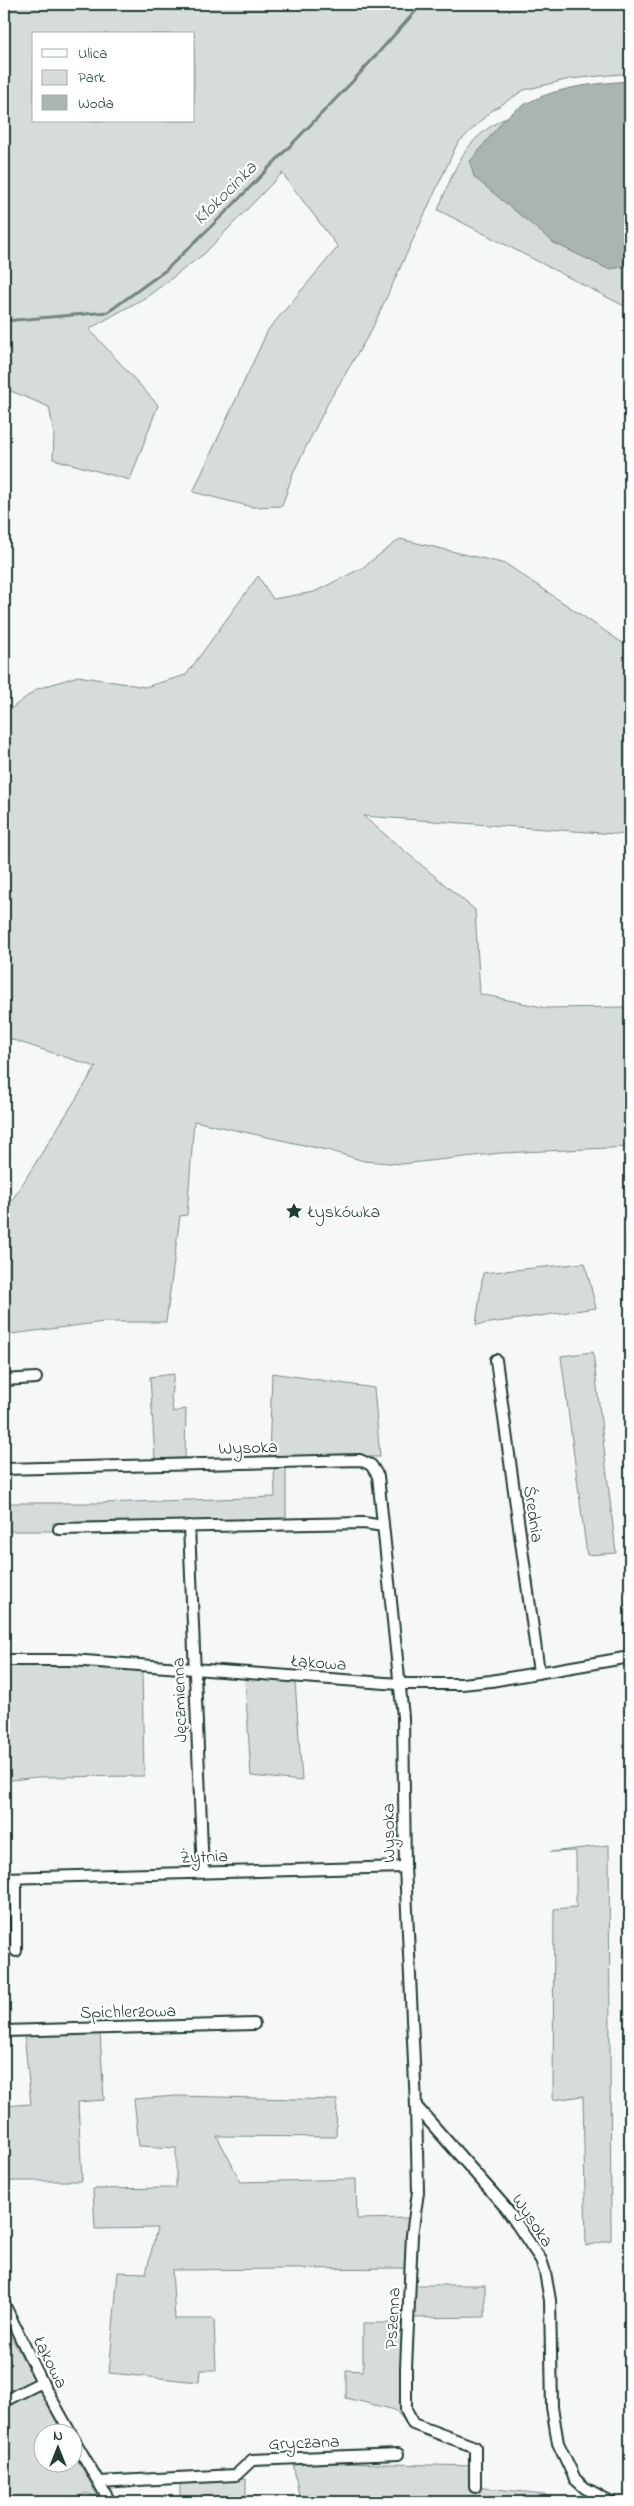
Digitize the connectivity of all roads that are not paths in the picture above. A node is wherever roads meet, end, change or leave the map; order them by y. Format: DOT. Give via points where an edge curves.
graph roads {
  1 [pos="496,1360"];
  2 [pos="36,1378"];
  3 [pos="4,1380"];
  4 [pos="4,1469"];
  5 [pos="189,1526"];
  6 [pos="383,1526"];
  7 [pos="59,1529"];
  8 [pos="630,1657"];
  9 [pos="4,1660"];
  10 [pos="194,1668"];
  11 [pos="539,1672"];
  12 [pos="399,1684"];
  13 [pos="405,1868"];
  14 [pos="203,1873"];
  15 [pos="4,1878"];
  16 [pos="16,1878"];
  17 [pos="16,1951"];
  18 [pos="254,2024"];
  19 [pos="4,2031"];
  20 [pos="416,2106"];
  21 [pos="4,2304"];
  22 [pos="42,2382"];
  23 [pos="4,2401"];
  24 [pos="66,2424"];
  25 [pos="82,2453"];
  26 [pos="398,2454"];
  27 [pos="98,2482"];
  28 [pos="475,2487"];
  29 [pos="110,2502"];
  30 [pos="611,2502"];
  1 -- 11 [label="street, Średnia"];
  2 -- 3 [label="street"];
  4 -- 6 [label="street, Wysoka" via="360,1460 371,1465 378,1476"];
  5 -- 6 [label="street" via="364,1523"];
  5 -- 7 [label="street"];
  5 -- 10 [label="street, Jęczmienna"];
  6 -- 12 [label="street, Wysoka"];
  8 -- 11 [label="street, Łąkowa"];
  9 -- 10 [label="street, Łąkowa" via="72,1660"];
  10 -- 12 [label="street, Łąkowa"];
  10 -- 14 [label="street, Jęczmienna"];
  11 -- 12 [label="street, Łąkowa" via="462,1684"];
  12 -- 13 [label="street, Wysoka" via="403,1717"];
  13 -- 14 [label="street, Żytnia"];
  13 -- 20 [label="street, Wysoka"];
  14 -- 16 [label="street, Żytnia"];
  15 -- 16 [label="street, Żytnia"];
  16 -- 17 [label="street"];
  18 -- 19 [label="street, Spichlerzowa"];
  20 -- 28 [label="street, Pszenna" via="418,2192 412,2235 406,2410 413,2424 475,2447"];
  20 -- 30 [label="street, Wysoka" via="506,2208 541,2260 550,2300 552,2407 558,2443 575,2478 585,2488"];
  21 -- 22 [label="street, Łąkowa"];
  22 -- 23 [label="street"];
  22 -- 24 [label="street, Łąkowa"];
  25 -- 27 [label="street, Łąkowa"];
  26 -- 27 [label="street, Gryczana" via="252,2460 236,2475"];
  27 -- 29 [label="street, Łąkowa"];
}
